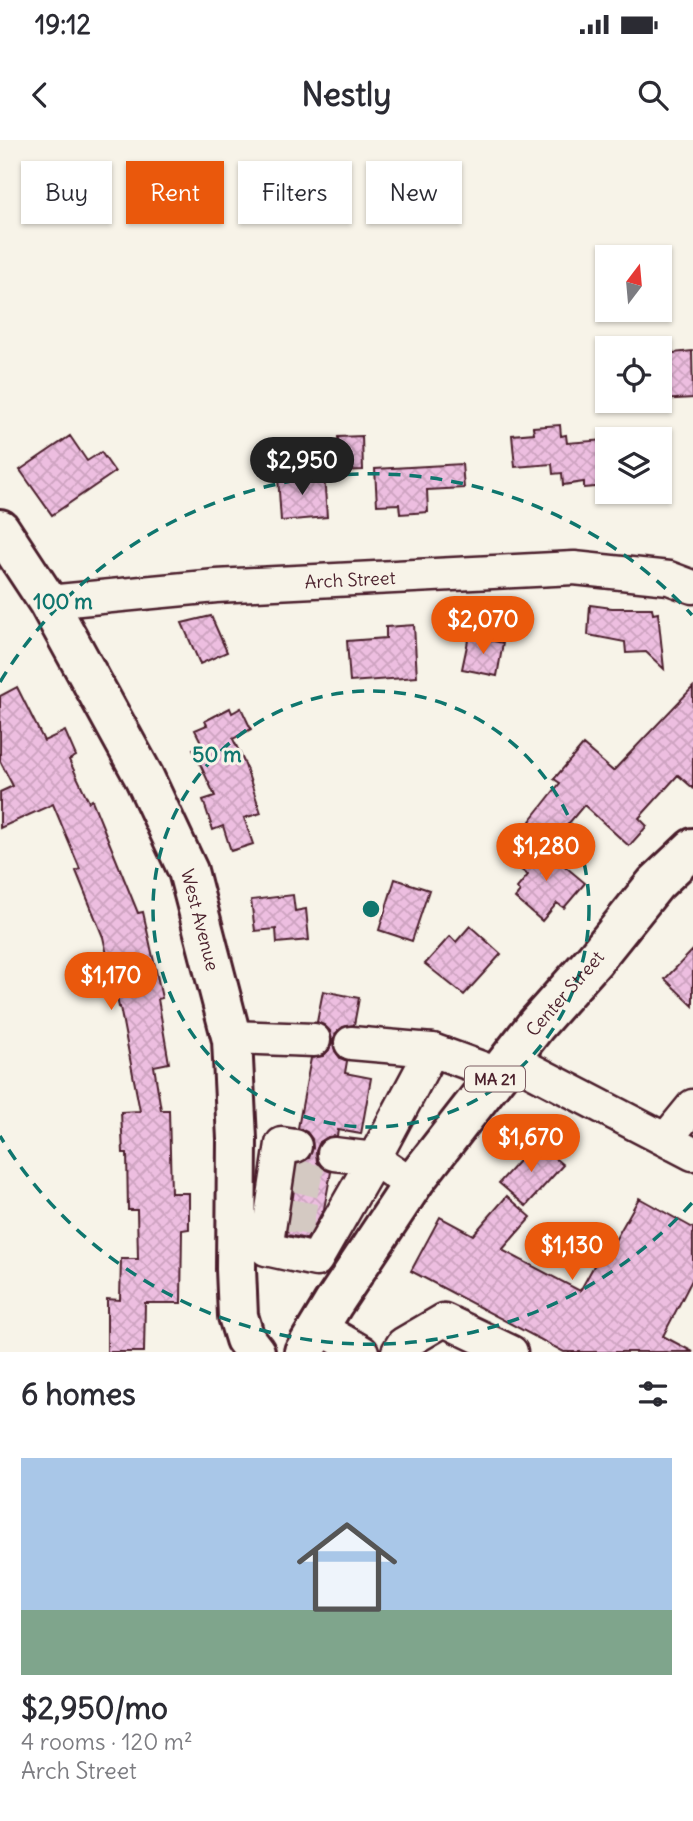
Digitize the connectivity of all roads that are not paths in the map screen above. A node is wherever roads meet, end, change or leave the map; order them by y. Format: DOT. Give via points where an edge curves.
graph roads {
  1 [pos="0,528"];
  2 [pos="693,587"];
  3 [pos="48,602"];
  4 [pos="693,848"];
  5 [pos="231,1037"];
  6 [pos="314,1040"];
  7 [pos="351,1043"];
  8 [pos="432,1050"];
  9 [pos="504,1066"];
  10 [pos="693,1106"];
  11 [pos="666,1139"];
  12 [pos="334,1154"];
  13 [pos="693,1154"];
  14 [pos="374,1159"];
  15 [pos="236,1165"];
  16 [pos="412,1185"];
  17 [pos="316,1260"];
  18 [pos="352,1275"];
  19 [pos="312,1340"];
  20 [pos="255,1352"];
  21 [pos="362,1352"];
  22 [pos="398,1352"];
  23 [pos="511,1352"];
  1 -- 3 [label="main road, West Avenue"];
  2 -- 3 [label="street, Arch Street" via="669,578 574,568 216,586"];
  3 -- 5 [label="main road, West Avenue" via="144,776 188,871"];
  4 -- 9 [label="main road, Center Street / MA 21" via="655,884"];
  5 -- 6 [label="street"];
  5 -- 15 [label="main road, West Avenue"];
  7 -- 8 [label="street"];
  8 -- 9 [label="street"];
  8 -- 14 [label="street"];
  9 -- 11 [label="street"];
  9 -- 16 [label="main road, Center Street / MA 21"];
  10 -- 11 [label="street"];
  11 -- 13 [label="street"];
  12 -- 14 [label="street"];
  14 -- 16 [label="street"];
  14 -- 17 [label="street" via="342,1188"];
  15 -- 17 [label="street" via="288,1164 267,1249"];
  15 -- 20 [label="main road, West Avenue" via="238,1316"];
  16 -- 18 [label="main road, Center Street / MA 21"];
  17 -- 18 [label="street"];
  18 -- 19 [label="main road, Center Street / MA 21"];
  19 -- 21 [label="street"];
  22 -- 23 [label="street" via="403,1344 444,1320"];
}
